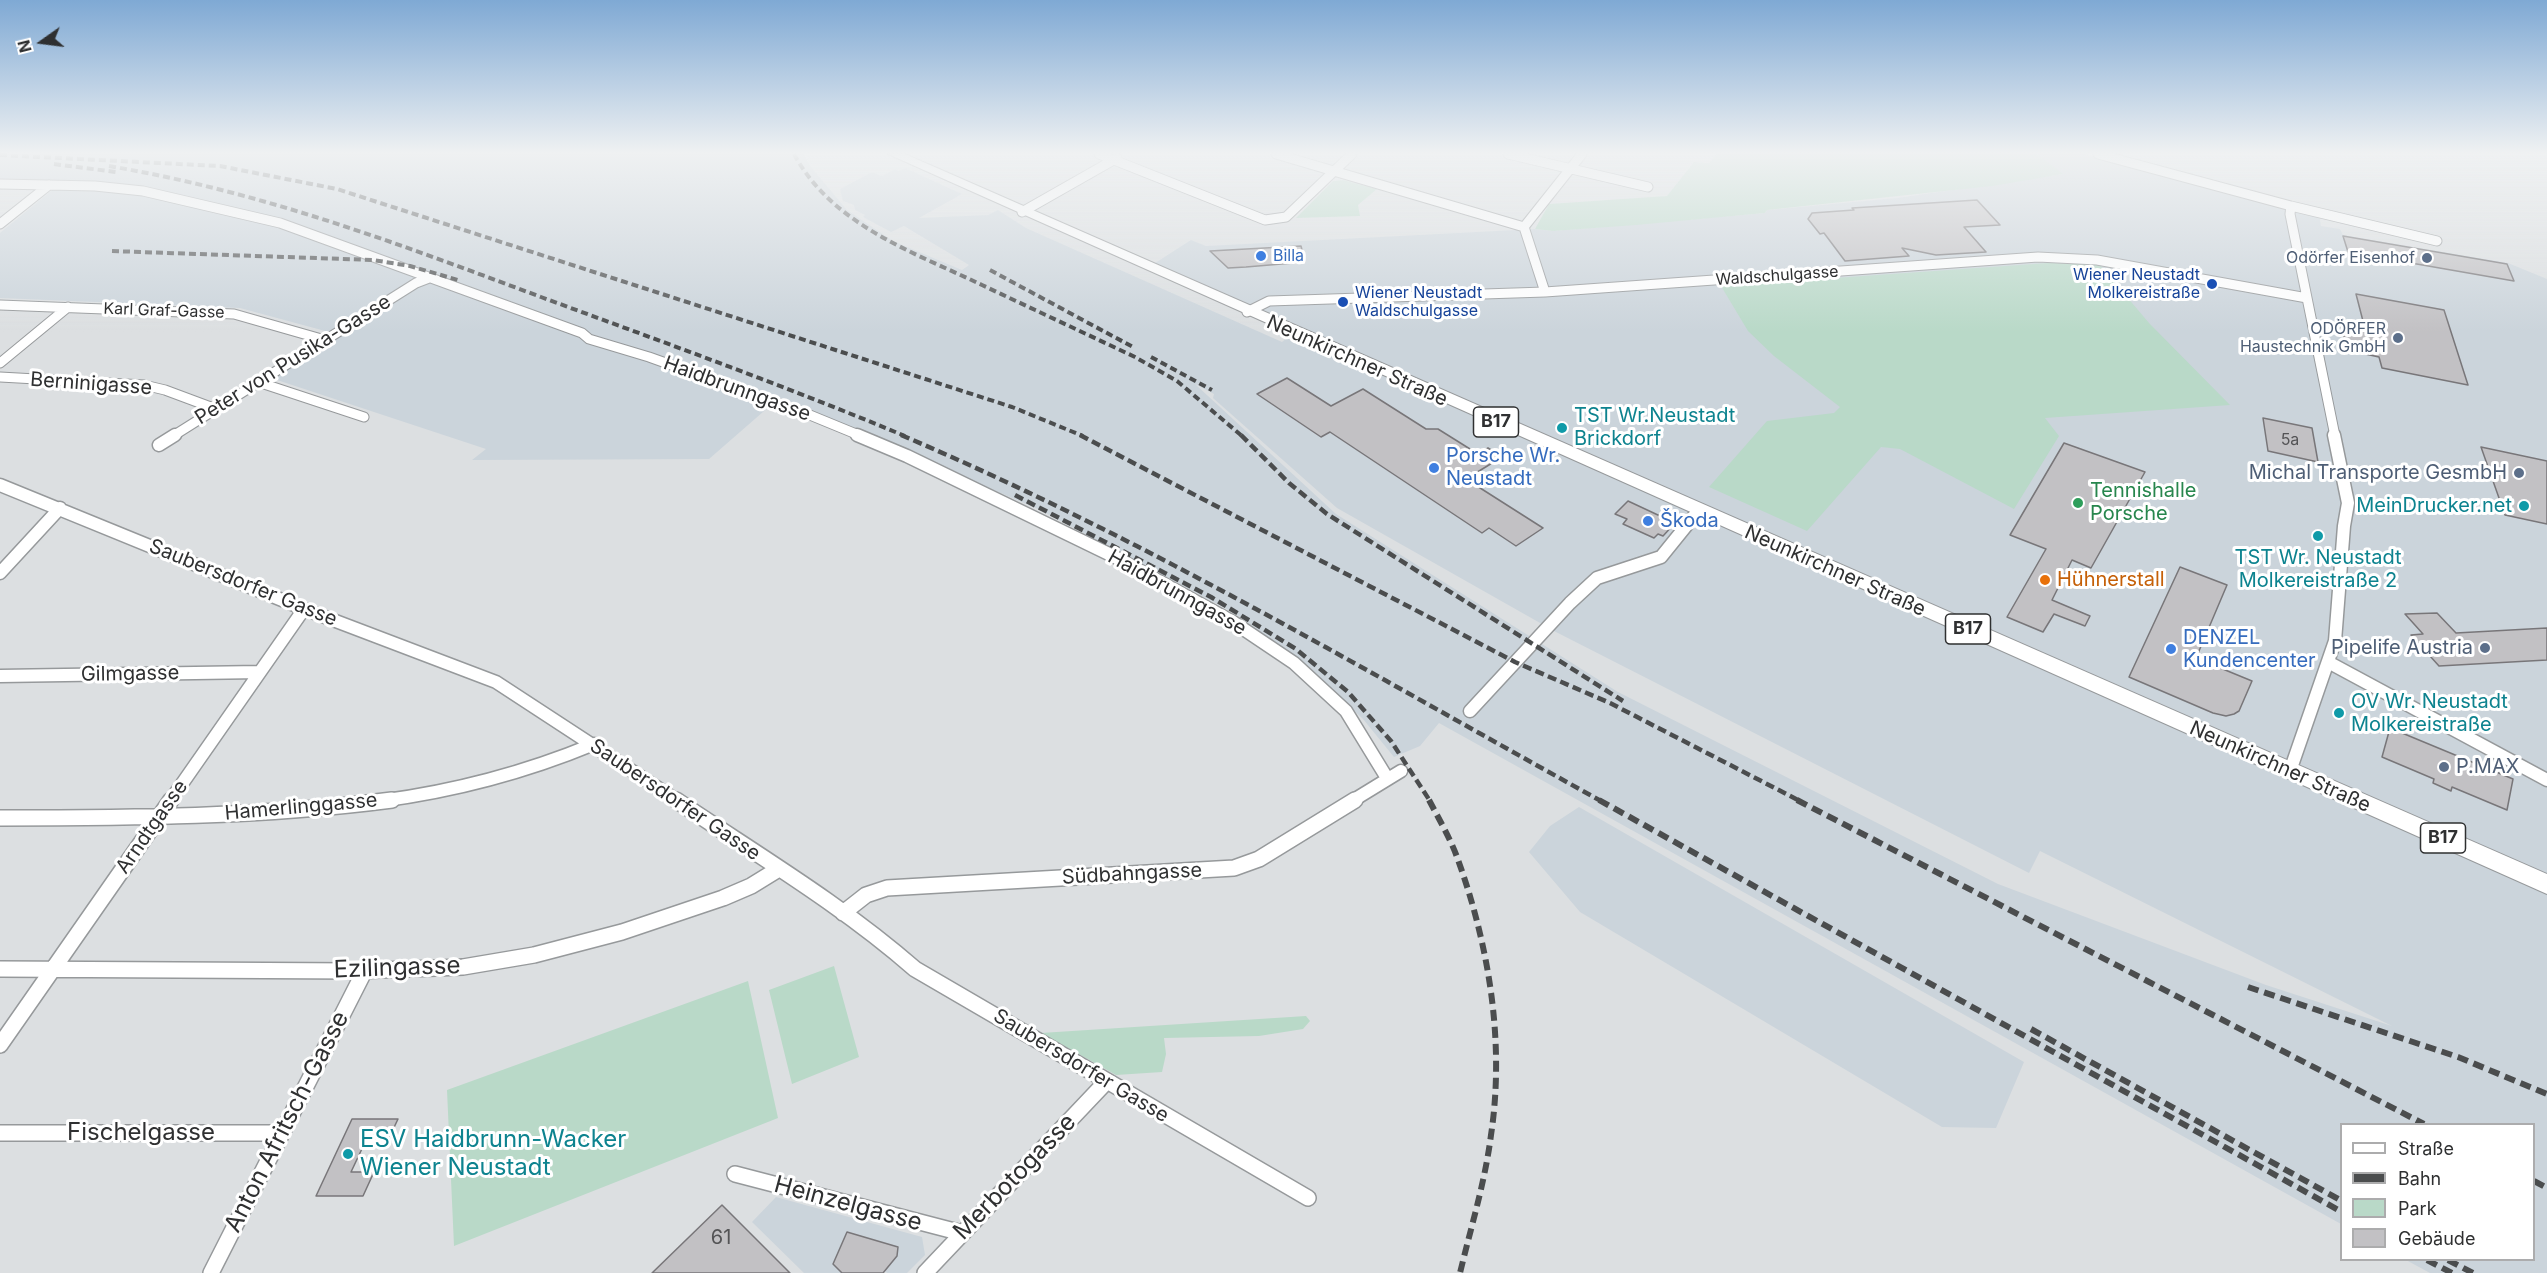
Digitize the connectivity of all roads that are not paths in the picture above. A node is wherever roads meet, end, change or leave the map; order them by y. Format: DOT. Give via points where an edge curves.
graph roads {
  1 [pos="13,213"];
  2 [pos="239,213"];
  3 [pos="1025,213"];
  4 [pos="1249,213"];
  5 [pos="1290,213"];
  6 [pos="1477,213"];
  7 [pos="1535,213"];
  8 [pos="2290,213"];
  9 [pos="2322,213"];
  10 [pos="0,224"];
  11 [pos="1524,227"];
  12 [pos="2437,241"];
  13 [pos="429,278"];
  14 [pos="1545,292"];
  15 [pos="2307,298"];
  16 [pos="0,305"];
  17 [pos="68,307"];
  18 [pos="1247,312"];
  19 [pos="325,340"];
  20 [pos="0,363"];
  21 [pos="0,377"];
  22 [pos="258,382"];
  23 [pos="216,409"];
  24 [pos="364,417"];
  25 [pos="159,445"];
  26 [pos="0,485"];
  27 [pos="60,508"];
  28 [pos="1699,510"];
  29 [pos="0,573"];
  30 [pos="304,609"];
  31 [pos="2328,662"];
  32 [pos="260,672"];
  33 [pos="0,676"];
  34 [pos="1470,711"];
  35 [pos="594,744"];
  36 [pos="1401,771"];
  37 [pos="2290,771"];
  38 [pos="1387,778"];
  39 [pos="2547,780"];
  40 [pos="0,818"];
  41 [pos="158,818"];
  42 [pos="777,870"];
  43 [pos="2547,884"];
  44 [pos="843,913"];
  45 [pos="0,969"];
  46 [pos="52,970"];
  47 [pos="364,972"];
  48 [pos="0,1045"];
  49 [pos="1106,1082"];
  50 [pos="0,1133"];
  51 [pos="282,1133"];
  52 [pos="735,1174"];
  53 [pos="1308,1198"];
  54 [pos="962,1233"];
  55 [pos="211,1273"];
  56 [pos="925,1273"];
  1 -- 10 [label="street"];
  2 -- 13 [label="street, Haidbrunngasse" via="280,223"];
  3 -- 18 [label="main road, Neunkirchner Straße / B17"];
  4 -- 5 [label="street" via="1265,220"];
  6 -- 11 [label="street"];
  7 -- 11 [label="street"];
  8 -- 15 [label="street"];
  9 -- 12 [label="street"];
  11 -- 14 [label="street"];
  13 -- 19 [label="street, Peter von Pusika-Gasse"];
  13 -- 38 [label="street, Haidbrunngasse" via="582,333 589,339 805,412 917,461 1115,557 1233,622 1294,663 1346,711"];
  14 -- 15 [label="street, Waldschulgasse" via="2049,257 2097,260"];
  14 -- 18 [label="street, Waldschulgasse" via="1269,301"];
  15 -- 31 [label="street" via="2348,502 2336,641"];
  16 -- 17 [label="street, Karl Graf-Gasse"];
  17 -- 19 [label="street, Karl Graf-Gasse" via="234,314"];
  17 -- 20 [label="street"];
  18 -- 28 [label="main road, Neunkirchner Straße / B17"];
  19 -- 22 [label="street, Peter von Pusika-Gasse"];
  21 -- 23 [label="street, Berninigasse" via="144,385"];
  22 -- 23 [label="street, Peter von Pusika-Gasse"];
  22 -- 24 [label="street"];
  23 -- 25 [label="street, Peter von Pusika-Gasse"];
  26 -- 27 [label="street, Saubersdorfer Gasse"];
  27 -- 29 [label="street"];
  27 -- 30 [label="street, Saubersdorfer Gasse"];
  28 -- 34 [label="street" via="1661,556 1597,578"];
  28 -- 37 [label="main road, Neunkirchner Straße / B17"];
  30 -- 32 [label="street, Arndtgasse"];
  30 -- 35 [label="street, Saubersdorfer Gasse" via="496,682"];
  31 -- 37 [label="street"];
  31 -- 39 [label="street"];
  32 -- 33 [label="street, Gilmgasse"];
  32 -- 41 [label="street, Arndtgasse"];
  35 -- 41 [label="street, Hamerlinggasse" via="533,768 404,798"];
  35 -- 42 [label="street, Saubersdorfer Gasse"];
  36 -- 38 [label="street, Südbahngasse"];
  37 -- 43 [label="main road, Neunkirchner Straße / B17"];
  38 -- 44 [label="street, Südbahngasse" via="1259,859 1234,868 887,888 866,895"];
  40 -- 41 [label="street, Hamerlinggasse"];
  41 -- 46 [label="street, Arndtgasse"];
  42 -- 44 [label="street, Saubersdorfer Gasse"];
  42 -- 47 [label="street, Ezilingasse" via="762,881 701,906 599,941 466,966"];
  44 -- 49 [label="street, Saubersdorfer Gasse" via="915,969"];
  45 -- 46 [label="street, Ezilingasse"];
  46 -- 47 [label="street, Ezilingasse"];
  46 -- 48 [label="street, Arndtgasse"];
  47 -- 51 [label="street, Anton Afritsch-Gasse"];
  49 -- 53 [label="street, Saubersdorfer Gasse"];
  49 -- 54 [label="street, Merbotogasse"];
  50 -- 51 [label="street, Fischelgasse"];
  51 -- 55 [label="street, Anton Afritsch-Gasse"];
  52 -- 54 [label="street, Heinzelgasse"];
  54 -- 56 [label="street, Merbotogasse"];
}
